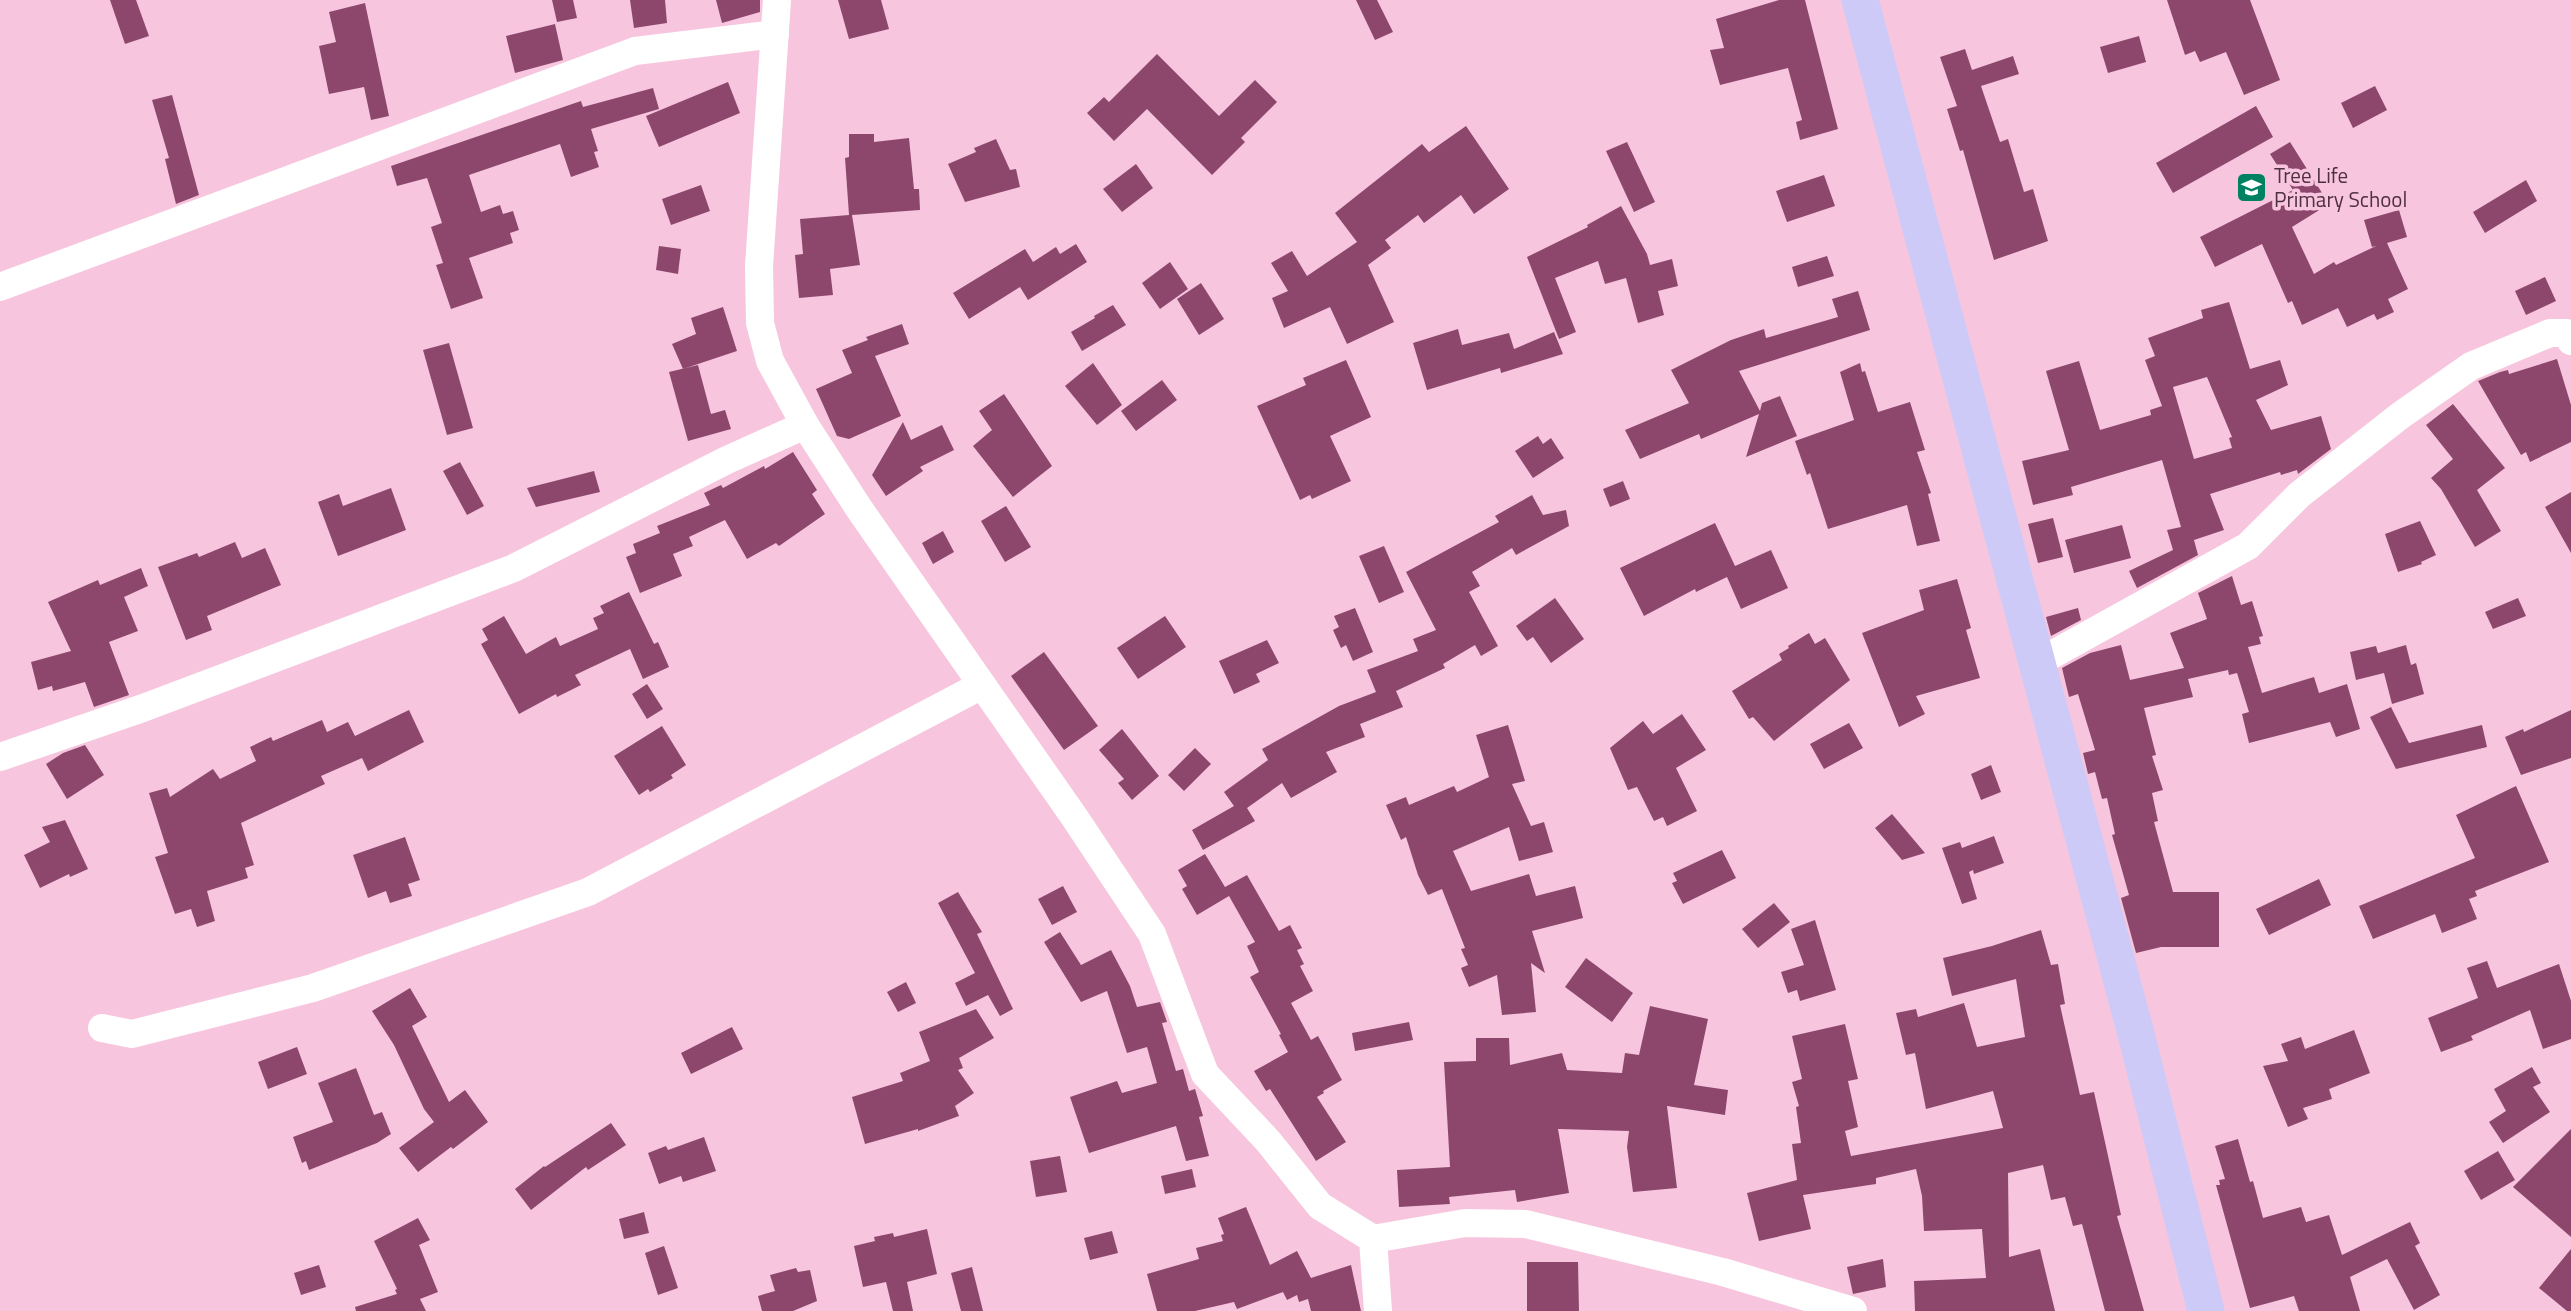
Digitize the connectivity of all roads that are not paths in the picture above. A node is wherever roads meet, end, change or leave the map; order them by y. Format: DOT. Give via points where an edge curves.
graph roads {
  1 [pos="777,0"];
  2 [pos="1860,0"];
  3 [pos="775,34"];
  4 [pos="0,287"];
  5 [pos="2571,341"];
  6 [pos="805,425"];
  7 [pos="2037,663"];
  8 [pos="982,685"];
  9 [pos="0,757"];
  10 [pos="102,1028"];
  11 [pos="1373,1239"];
  12 [pos="1378,1311"];
  13 [pos="1853,1311"];
  14 [pos="2206,1311"];
  1 -- 3 [label="street"];
  2 -- 7 [label="main road"];
  3 -- 4 [label="street" via="635,51"];
  3 -- 6 [label="street" via="759,266 760,323 770,361"];
  5 -- 7 [label="street" via="2566,333 2550,333 2471,366 2299,495 2248,546"];
  6 -- 8 [label="street"];
  6 -- 9 [label="street" via="514,568 144,708"];
  7 -- 14 [label="main road"];
  8 -- 10 [label="street" via="588,892 313,988 132,1034"];
  8 -- 11 [label="street" via="1152,934 1205,1074 1320,1206"];
  11 -- 12 [label="street"];
  11 -- 13 [label="street" via="1465,1223 1526,1224 1723,1272"];
}
